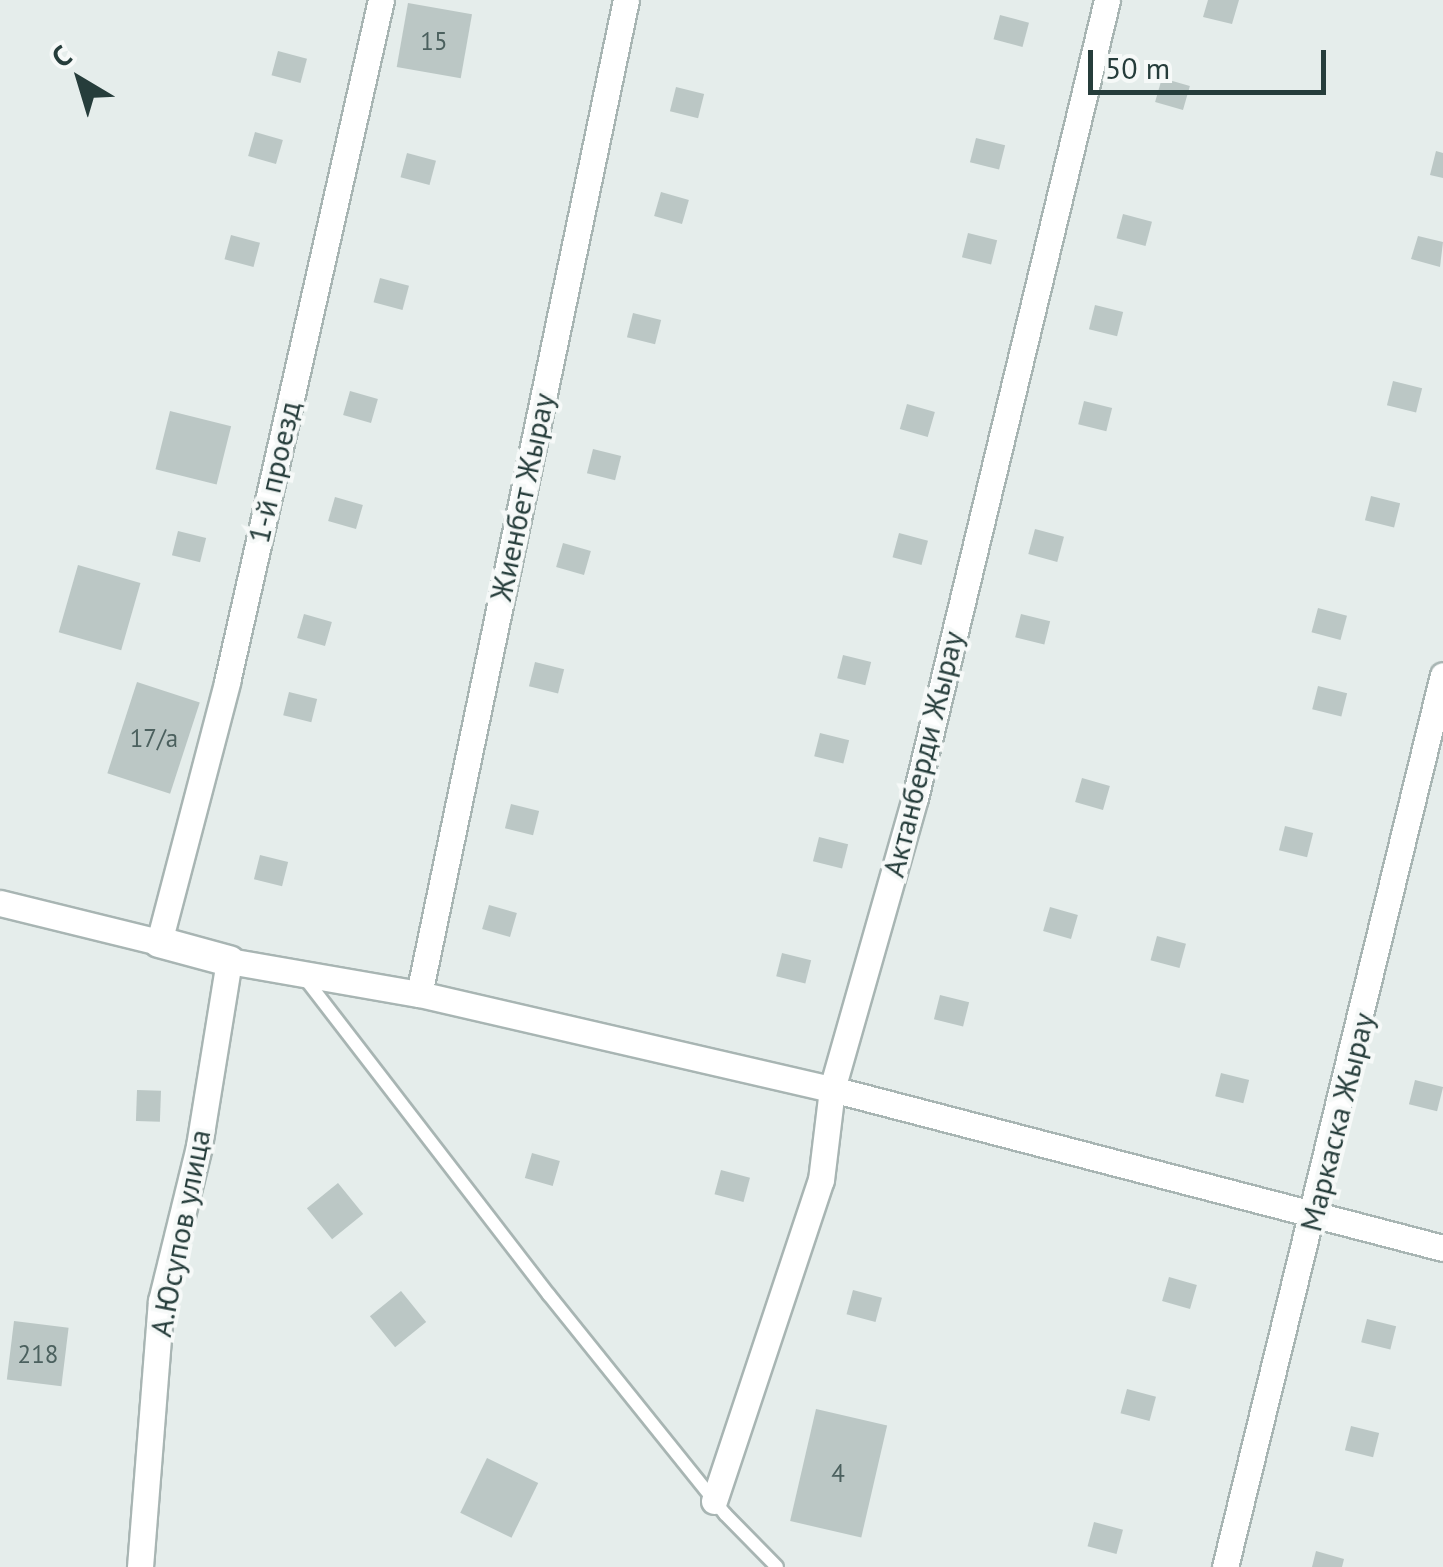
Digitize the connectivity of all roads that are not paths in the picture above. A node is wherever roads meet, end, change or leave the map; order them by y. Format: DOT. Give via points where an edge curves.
graph roads {
  1 [pos="381,0"];
  2 [pos="626,0"];
  3 [pos="1107,0"];
  4 [pos="1443,675"];
  5 [pos="0,903"];
  6 [pos="159,942"];
  7 [pos="229,961"];
  8 [pos="304,977"];
  9 [pos="419,994"];
  10 [pos="832,1089"];
  11 [pos="1314,1216"];
  12 [pos="1443,1248"];
  13 [pos="714,1501"];
  14 [pos="140,1567"];
  15 [pos="778,1567"];
  16 [pos="1225,1567"];
  1 -- 6 [label="street, 1-й проезд" via="227,682"];
  2 -- 9 [label="street, Жиенбет Жырау"];
  3 -- 10 [label="street, Актанберди Жырау" via="915,798"];
  4 -- 11 [label="street, Маркаска Жырау"];
  5 -- 6 [label="street"];
  6 -- 7 [label="street"];
  7 -- 8 [label="street"];
  7 -- 14 [label="street, А.Юсупов улица" via="199,1146 161,1301"];
  8 -- 9 [label="street"];
  8 -- 13 [label="lane"];
  9 -- 10 [label="street"];
  10 -- 11 [label="street"];
  10 -- 13 [label="street, Актанберди Жырау" via="820,1180"];
  11 -- 12 [label="street"];
  11 -- 16 [label="street, Маркаска Жырау"];
  13 -- 15 [label="lane"];
}
